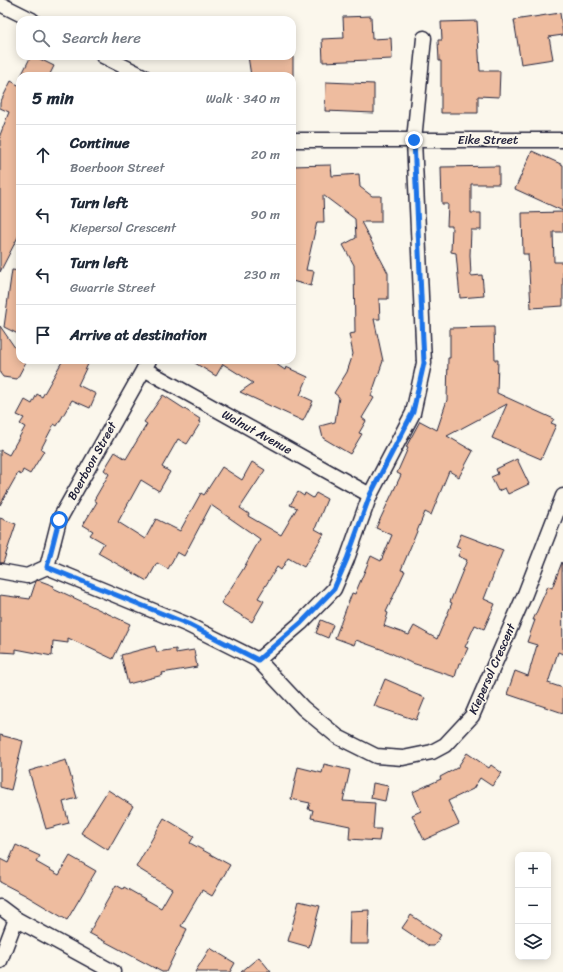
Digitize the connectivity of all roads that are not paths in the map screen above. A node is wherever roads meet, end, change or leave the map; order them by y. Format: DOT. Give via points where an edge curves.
graph roads {
  1 [pos="0,2"];
  2 [pos="25,16"];
  3 [pos="424,38"];
  4 [pos="111,60"];
  5 [pos="135,72"];
  6 [pos="296,140"];
  7 [pos="414,140"];
  8 [pos="563,140"];
  9 [pos="146,365"];
  10 [pos="370,495"];
  11 [pos="563,496"];
  12 [pos="47,567"];
  13 [pos="0,571"];
  14 [pos="258,660"];
  15 [pos="0,908"];
  16 [pos="16,920"];
  17 [pos="0,961"];
  18 [pos="113,972"];
  1 -- 2 [label="street"];
  3 -- 7 [label="street"];
  4 -- 5 [label="street"];
  6 -- 7 [label="street, Eike Street"];
  7 -- 8 [label="street, Eike Street"];
  7 -- 10 [label="street" via="424,363 413,412"];
  9 -- 10 [label="street, Walnut Avenue"];
  9 -- 12 [label="street, Boerboon Street" via="59,520"];
  10 -- 14 [label="street" via="334,589 301,623"];
  11 -- 14 [label="street, Kiepersol Crescent" via="525,594 472,716 445,745 432,752 403,758 376,756 338,737 303,708"];
  12 -- 13 [label="street" via="27,576"];
  12 -- 14 [label="street, Kiepersol Crescent" via="188,624"];
  15 -- 16 [label="street"];
  16 -- 17 [label="street"];
  16 -- 18 [label="street"];
}
